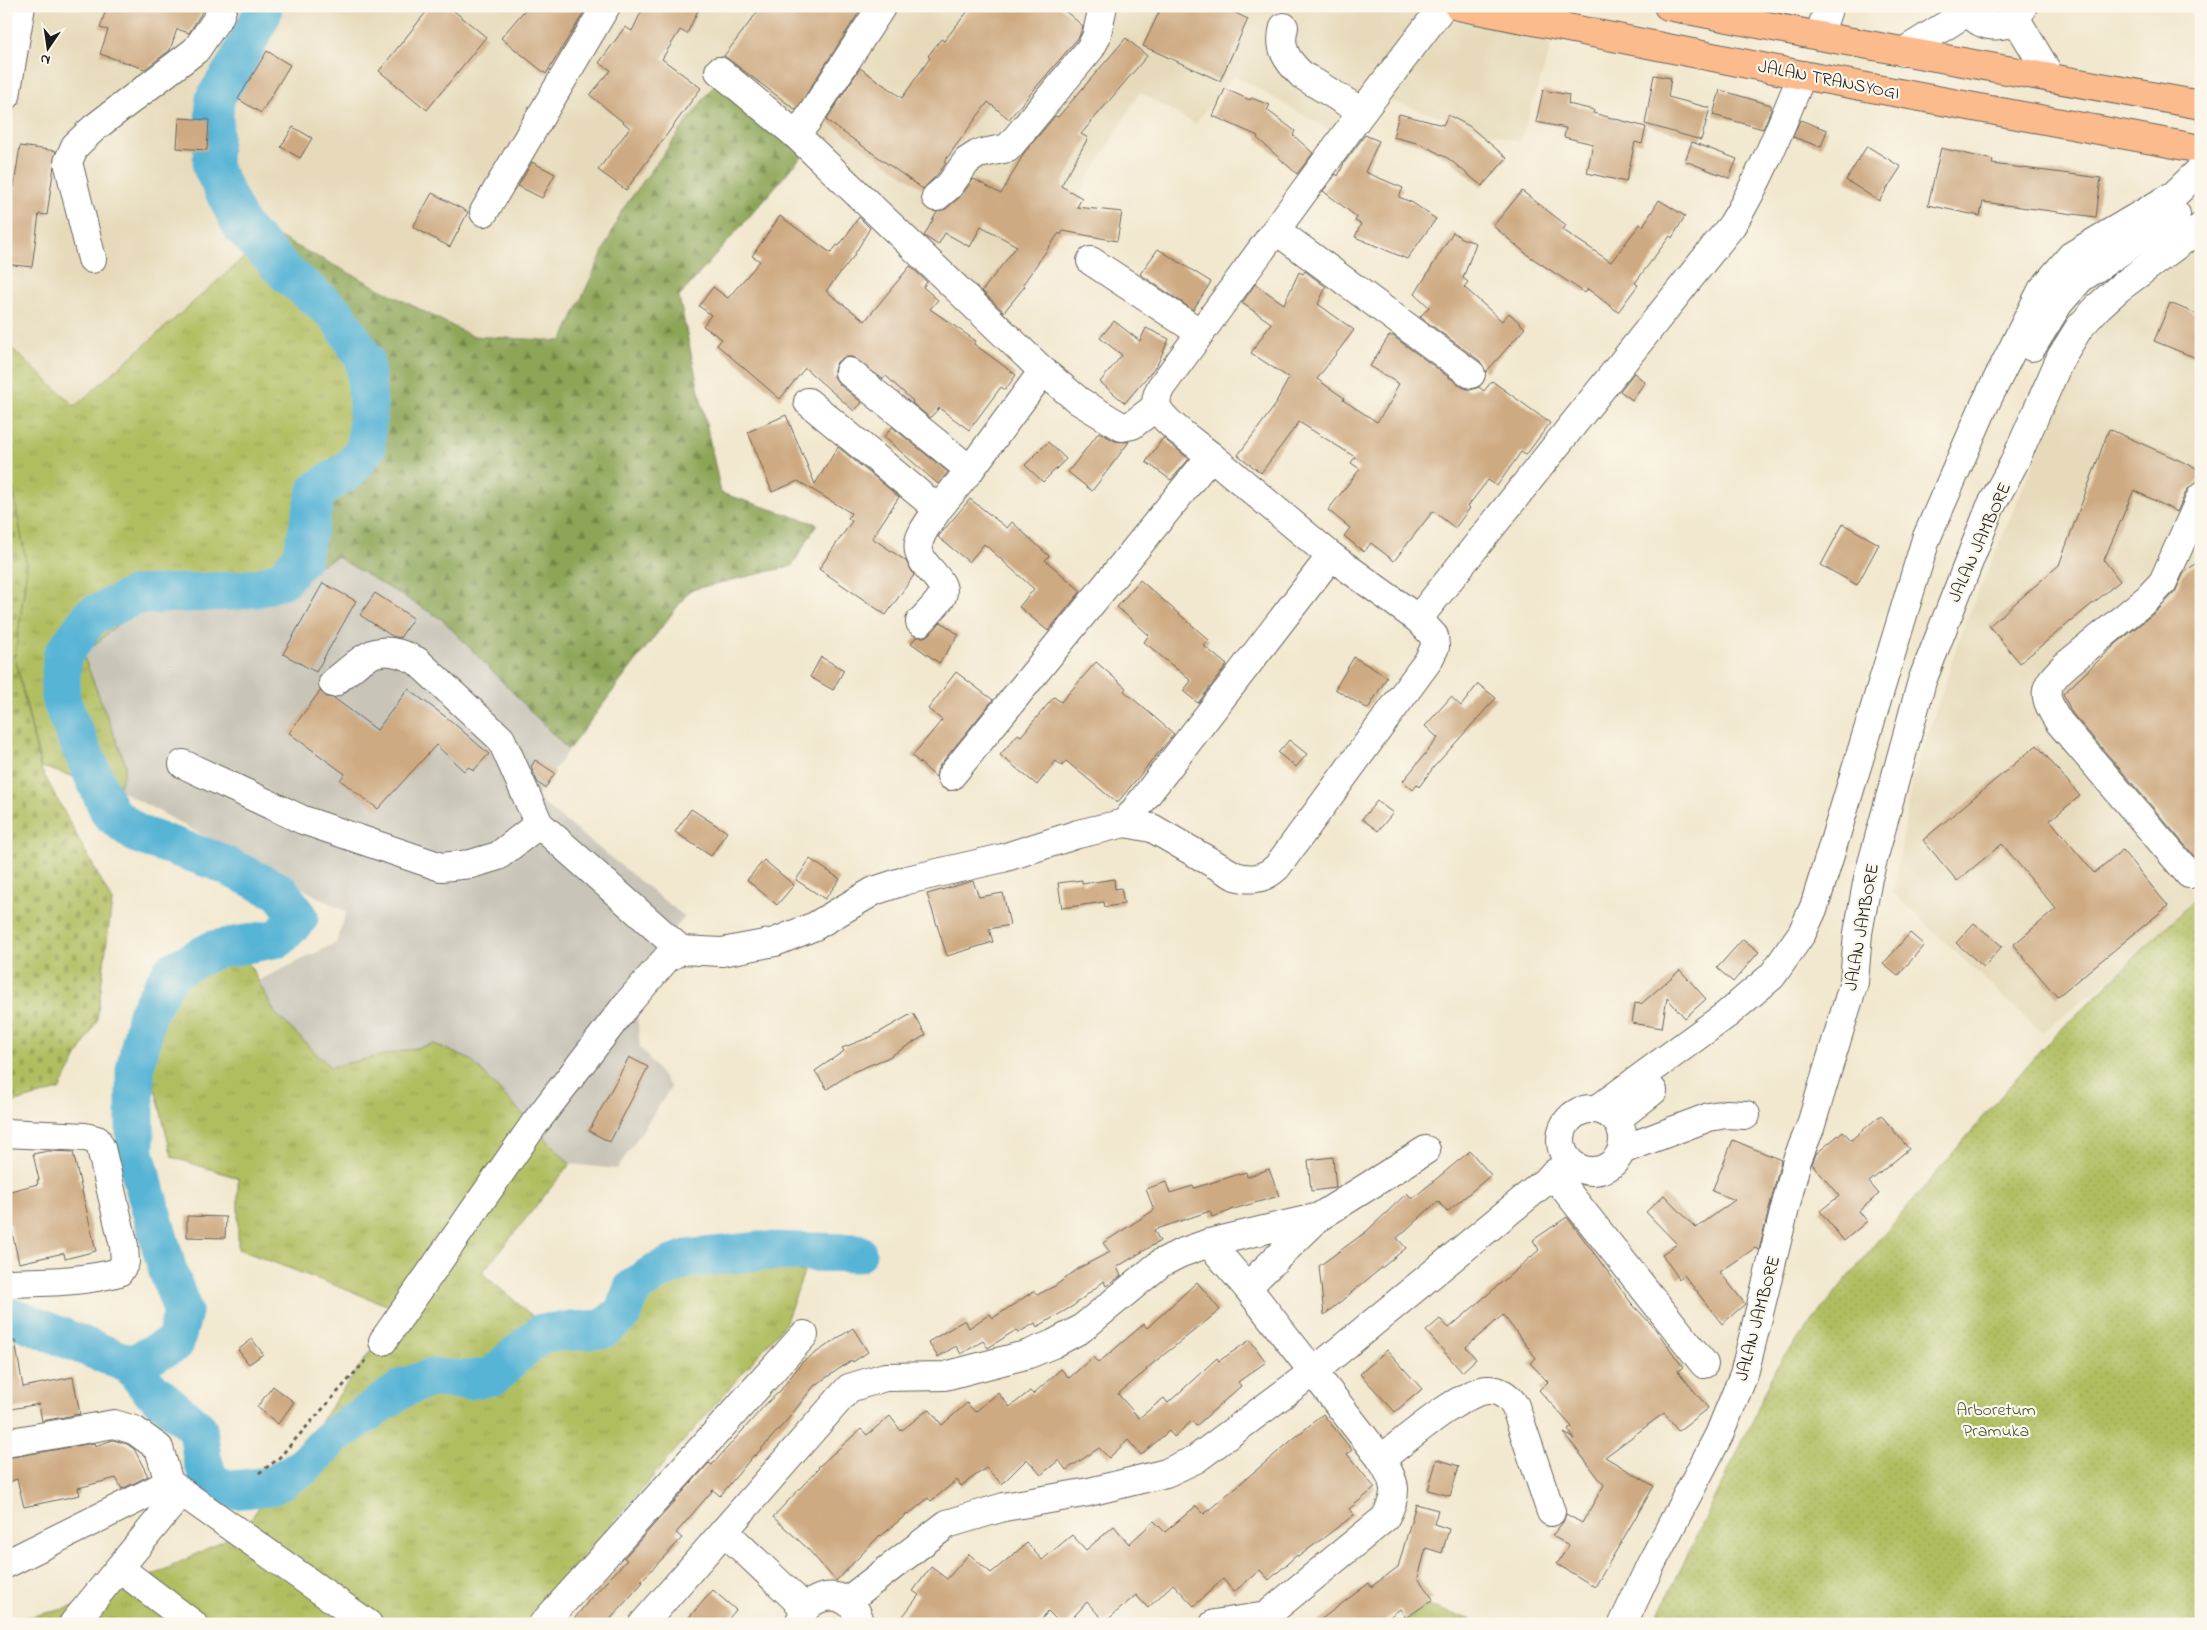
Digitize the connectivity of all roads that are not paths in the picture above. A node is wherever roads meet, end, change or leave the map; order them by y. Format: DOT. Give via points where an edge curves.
graph roads {
  1 [pos="22,6"];
  2 [pos="223,6"];
  3 [pos="606,6"];
  4 [pos="882,6"];
  5 [pos="1103,6"];
  6 [pos="1443,6"];
  7 [pos="1458,6"];
  8 [pos="1668,6"];
  9 [pos="1829,6"];
  10 [pos="1968,9"];
  11 [pos="2020,12"];
  12 [pos="1748,14"];
  13 [pos="1284,27"];
  14 [pos="1819,36"];
  15 [pos="1903,52"];
  16 [pos="719,72"];
  17 [pos="1802,75"];
  18 [pos="2051,78"];
  19 [pos="6,96"];
  20 [pos="2201,105"];
  21 [pos="1362,112"];
  22 [pos="795,134"];
  23 [pos="2201,149"];
  24 [pos="2201,169"];
  25 [pos="2201,194"];
  26 [pos="936,197"];
  27 [pos="484,212"];
  28 [pos="2201,227"];
  29 [pos="1276,231"];
  30 [pos="92,259"];
  31 [pos="1091,261"];
  32 [pos="2076,267"];
  33 [pos="1199,332"];
  34 [pos="1043,371"];
  35 [pos="849,372"];
  36 [pos="1471,374"];
  37 [pos="808,402"];
  38 [pos="1157,406"];
  39 [pos="1211,456"];
  40 [pos="970,470"];
  41 [pos="2201,497"];
  42 [pos="938,509"];
  43 [pos="1331,556"];
  44 [pos="1418,619"];
  45 [pos="920,622"];
  46 [pos="333,683"];
  47 [pos="183,764"];
  48 [pos="951,776"];
  49 [pos="1125,823"];
  50 [pos="539,824"];
  51 [pos="2190,874"];
  52 [pos="681,950"];
  53 [pos="1608,1114"];
  54 [pos="1746,1115"];
  55 [pos="6,1133"];
  56 [pos="1426,1150"];
  57 [pos="1622,1150"];
  58 [pos="1561,1168"];
  59 [pos="1319,1218"];
  60 [pos="1210,1243"];
  61 [pos="6,1282"];
  62 [pos="1247,1287"];
  63 [pos="804,1335"];
  64 [pos="383,1341"];
  65 [pos="1704,1364"];
  66 [pos="1313,1372"];
  67 [pos="6,1443"];
  68 [pos="1381,1459"];
  69 [pos="175,1488"];
  70 [pos="1551,1512"];
  71 [pos="724,1531"];
  72 [pos="6,1564"];
  73 [pos="119,1568"];
  74 [pos="854,1613"];
  75 [pos="803,1616"];
  76 [pos="1262,1620"];
  77 [pos="73,1624"];
  78 [pos="193,1624"];
  79 [pos="368,1624"];
  80 [pos="542,1624"];
  81 [pos="643,1624"];
  82 [pos="1214,1624"];
  83 [pos="1623,1624"];
  1 -- 19 [label="street"];
  2 -- 30 [label="street" via="196,50 75,146 68,162"];
  3 -- 27 [label="street"];
  4 -- 22 [label="street" via="807,121"];
  5 -- 26 [label="street" via="1096,38 1090,49 1008,148 978,154 967,161 949,186"];
  6 -- 21 [label="street"];
  7 -- 17 [label="highway, JALAN TRANSYOGI"];
  8 -- 12 [label="highway"];
  9 -- 14 [label="street"];
  10 -- 11 [label="street" via="1982,24 2000,27"];
  10 -- 15 [label="street"];
  11 -- 18 [label="street"];
  12 -- 14 [label="highway"];
  13 -- 21 [label="street" via="1281,39 1294,67"];
  14 -- 15 [label="highway"];
  15 -- 18 [label="highway"];
  16 -- 22 [label="street"];
  17 -- 23 [label="highway, JALAN TRANSYOGI"];
  17 -- 44 [label="street" via="1762,170 1732,226"];
  18 -- 20 [label="highway"];
  21 -- 29 [label="street"];
  22 -- 34 [label="street"];
  24 -- 32 [label="street" via="2174,195"];
  25 -- 32 [label="street" via="2187,207"];
  28 -- 83 [label="street, JALAN JAMBORE" via="2118,289 2079,328 2058,361 2014,463 1982,526 1922,681 1868,878 1858,933 1854,982 1810,1128 1797,1160 1744,1374 1719,1435"];
  29 -- 33 [label="street"];
  29 -- 36 [label="street"];
  31 -- 33 [label="street"];
  32 -- 53 [label="street" via="2050,297 1984,406 1926,539 1814,907 1802,933 1772,976"];
  33 -- 38 [label="street" via="1157,394"];
  34 -- 38 [label="street" via="1079,401 1122,427 1132,425"];
  34 -- 40 [label="street"];
  35 -- 40 [label="street"];
  37 -- 42 [label="street"];
  38 -- 39 [label="street" via="1168,420"];
  39 -- 43 [label="street"];
  39 -- 48 [label="street"];
  40 -- 42 [label="street"];
  41 -- 51 [label="street" via="2163,582 2053,677 2046,692 2047,703 2059,722"];
  42 -- 45 [label="street" via="919,540 918,551 920,560 942,585 943,591"];
  43 -- 44 [label="street"];
  43 -- 49 [label="street"];
  44 -- 49 [label="street" via="1436,641 1428,662 1268,875 1247,880 1234,876 1152,828"];
  46 -- 50 [label="street" via="368,655 386,649 417,661 501,739"];
  47 -- 50 [label="street" via="303,820 441,867 471,864 498,856"];
  49 -- 52 [label="street" via="874,891 815,926 775,942 722,952"];
  50 -- 52 [label="street"];
  52 -- 64 [label="street" via="654,970 535,1123"];
  53 -- 57 [label="street" via="1624,1134"];
  53 -- 58 [label="street" via="1578,1110 1563,1124 1559,1144"];
  54 -- 57 [label="street" via="1709,1117"];
  55 -- 61 [label="street" via="85,1136 97,1140 124,1246 125,1262 119,1272 106,1276"];
  56 -- 59 [label="street"];
  57 -- 58 [label="street" via="1613,1163 1599,1171"];
  58 -- 65 [label="street"];
  58 -- 66 [label="street"];
  59 -- 60 [label="street"];
  59 -- 62 [label="street"];
  60 -- 62 [label="street"];
  60 -- 71 [label="street" via="1161,1263 1081,1329 1053,1344 945,1376 885,1377 849,1388"];
  62 -- 66 [label="street"];
  63 -- 80 [label="street"];
  66 -- 68 [label="street"];
  66 -- 74 [label="street" via="1196,1459 1166,1474 1004,1507 947,1524"];
  67 -- 69 [label="street" via="114,1424 134,1430 159,1448"];
  68 -- 70 [label="street" via="1470,1395 1487,1390 1501,1392 1511,1398 1515,1406"];
  68 -- 76 [label="street" via="1392,1475 1395,1488 1392,1506 1385,1518"];
  69 -- 72 [label="street"];
  69 -- 73 [label="street"];
  69 -- 79 [label="street"];
  71 -- 75 [label="street"];
  71 -- 81 [label="street"];
  73 -- 77 [label="street"];
  73 -- 78 [label="street"];
  74 -- 75 [label="street" via="832,1596 813,1601"];
  76 -- 82 [label="street"];
}
